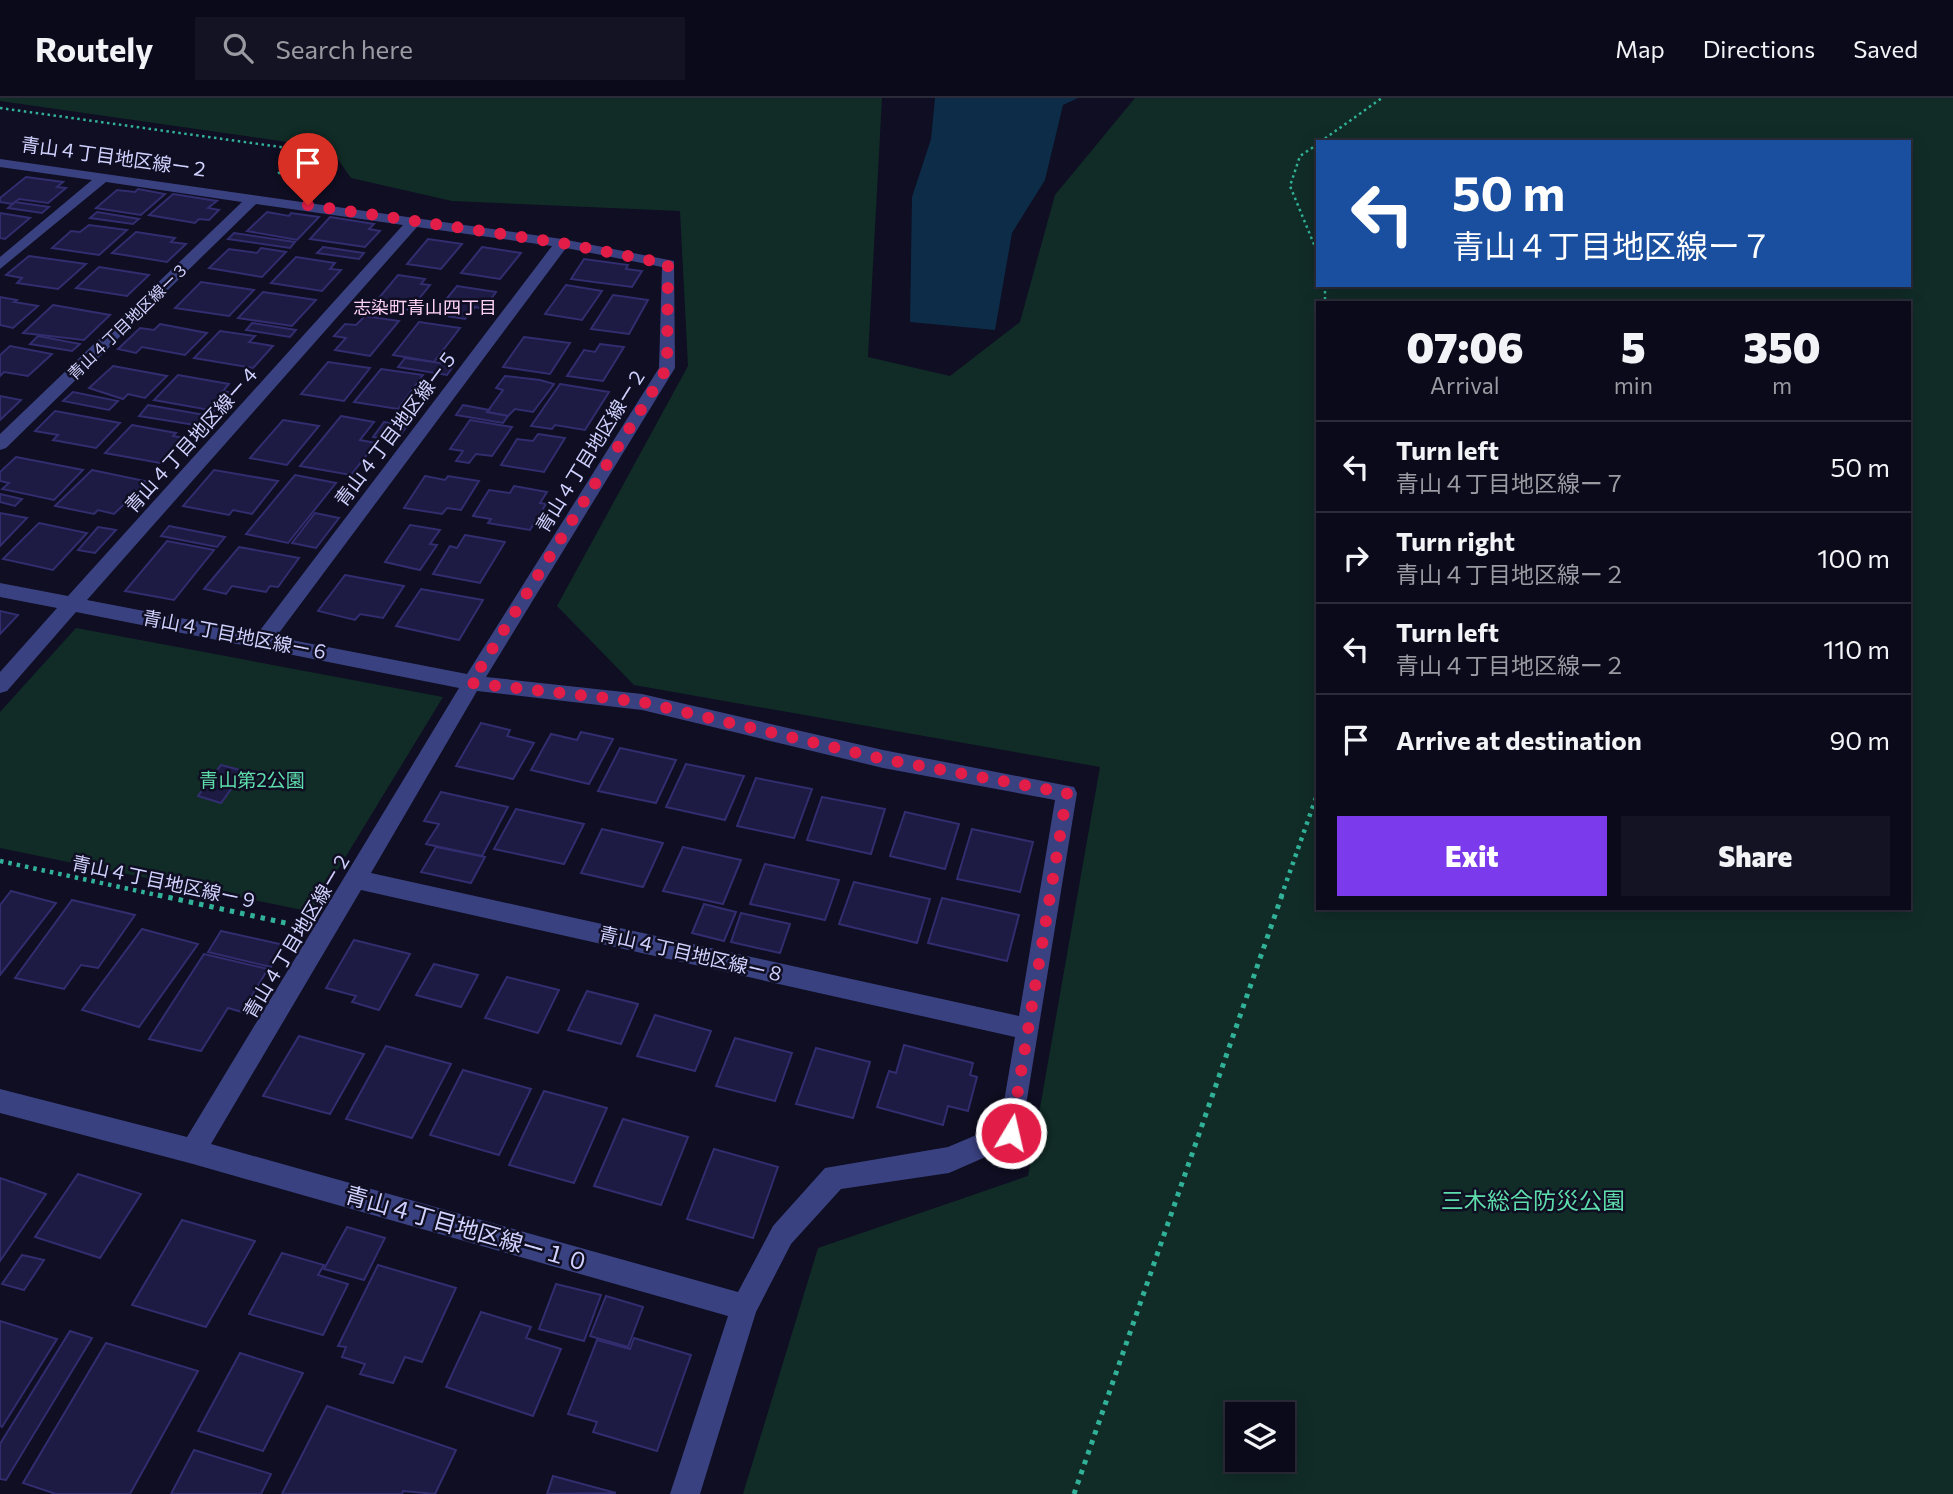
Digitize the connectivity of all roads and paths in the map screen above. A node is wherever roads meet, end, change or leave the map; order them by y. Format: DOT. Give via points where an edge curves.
graph roads {
  1 [pos="1382,98"];
  2 [pos="0,108"];
  3 [pos="1323,140"];
  4 [pos="1316,145"];
  5 [pos="0,163"];
  6 [pos="104,177"];
  7 [pos="255,197"];
  8 [pos="414,221"];
  9 [pos="562,243"];
  10 [pos="1316,249"];
  11 [pos="0,265"];
  12 [pos="0,444"];
  13 [pos="0,590"];
  14 [pos="73,604"];
  15 [pos="264,639"];
  16 [pos="471,683"];
  17 [pos="0,685"];
  18 [pos="1316,798"];
  19 [pos="0,861"];
  20 [pos="355,879"];
  21 [pos="325,931"];
  22 [pos="1028,1028"];
  23 [pos="0,1101"];
  24 [pos="192,1151"];
  25 [pos="744,1307"];
  26 [pos="685,1494"];
  27 [pos="1074,1494"];
  1 -- 3 [label="path"];
  2 -- 7 [label="path" via="302,150"];
  4 -- 10 [label="path" via="1300,156 1290,186"];
  5 -- 6 [label="street, 青山４丁目地区線ー２"];
  6 -- 7 [label="street, 青山４丁目地区線ー２"];
  6 -- 11 [label="street"];
  7 -- 8 [label="street, 青山４丁目地区線ー２"];
  7 -- 12 [label="street, 青山４丁目地区線ー３"];
  8 -- 9 [label="street, 青山４丁目地区線ー２"];
  8 -- 14 [label="street, 青山４丁目地区線ー４"];
  9 -- 15 [label="street, 青山４丁目地区線ー５"];
  9 -- 16 [label="street, 青山４丁目地区線ー２" via="668,264 667,368"];
  13 -- 14 [label="street, 青山４丁目地区線ー６"];
  14 -- 15 [label="street, 青山４丁目地区線ー６"];
  14 -- 17 [label="street, 青山４丁目地区線ー４"];
  15 -- 16 [label="street, 青山４丁目地区線ー６"];
  16 -- 20 [label="street, 青山４丁目地区線ー２"];
  16 -- 22 [label="street, 青山４丁目地区線ー６" via="642,702 883,759 1067,793"];
  18 -- 27 [label="path"];
  19 -- 21 [label="path, 青山４丁目地区線ー９"];
  20 -- 21 [label="street, 青山４丁目地区線ー２"];
  20 -- 22 [label="street, 青山４丁目地区線ー８"];
  21 -- 24 [label="street, 青山４丁目地区線ー２"];
  22 -- 25 [label="street" via="1011,1133 949,1160 834,1177 782,1235"];
  23 -- 24 [label="street, 青山４丁目地区線ー１０"];
  24 -- 25 [label="street, 青山４丁目地区線ー１０"];
  25 -- 26 [label="street"];
}
